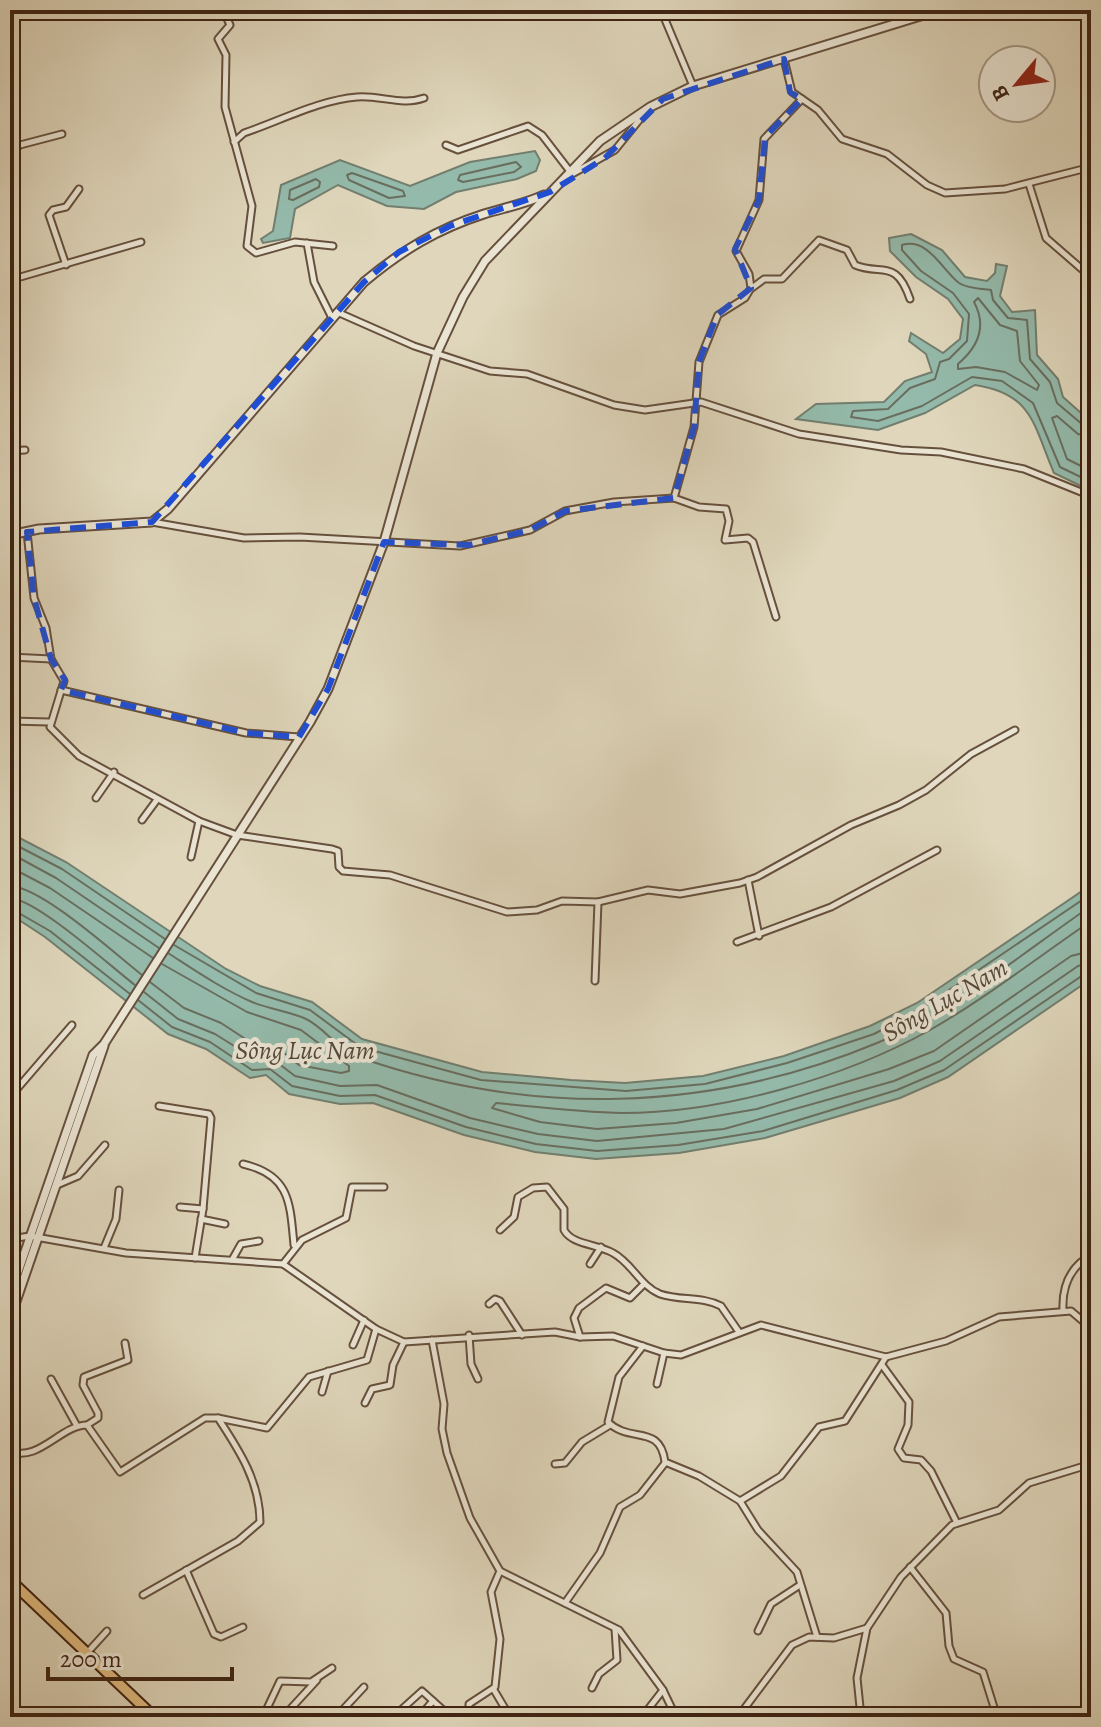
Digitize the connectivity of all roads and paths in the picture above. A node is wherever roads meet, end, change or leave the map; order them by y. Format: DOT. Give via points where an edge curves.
graph roads {
  1 [pos="223,10"];
  2 [pos="661,10"];
  3 [pos="940,10"];
  4 [pos="784,59"];
  5 [pos="693,86"];
  6 [pos="424,98"];
  7 [pos="802,99"];
  8 [pos="650,107"];
  9 [pos="62,134"];
  10 [pos="234,142"];
  11 [pos="446,145"];
  12 [pos="10,152"];
  13 [pos="1091,167"];
  14 [pos="572,174"];
  15 [pos="1029,184"];
  16 [pos="79,189"];
  17 [pos="550,192"];
  18 [pos="141,242"];
  19 [pos="307,243"];
  20 [pos="333,246"];
  21 [pos="66,265"];
  22 [pos="1091,277"];
  23 [pos="10,280"];
  24 [pos="751,288"];
  25 [pos="910,299"];
  26 [pos="334,315"];
  27 [pos="437,353"];
  28 [pos="697,401"];
  29 [pos="25,450"];
  30 [pos="10,451"];
  31 [pos="1091,496"];
  32 [pos="674,498"];
  33 [pos="152,522"];
  34 [pos="27,532"];
  35 [pos="10,535"];
  36 [pos="384,542"];
  37 [pos="776,617"];
  38 [pos="10,657"];
  39 [pos="51,659"];
  40 [pos="61,690"];
  41 [pos="10,721"];
  42 [pos="49,722"];
  43 [pos="1015,730"];
  44 [pos="299,737"];
  45 [pos="114,772"];
  46 [pos="96,798"];
  47 [pos="156,801"];
  48 [pos="142,820"];
  49 [pos="199,821"];
  50 [pos="237,835"];
  51 [pos="937,850"];
  52 [pos="191,857"];
  53 [pos="748,880"];
  54 [pos="598,902"];
  55 [pos="759,936"];
  56 [pos="737,942"];
  57 [pos="595,981"];
  58 [pos="72,1025"];
  59 [pos="104,1044"];
  60 [pos="10,1097"];
  61 [pos="159,1106"];
  62 [pos="105,1145"];
  63 [pos="243,1164"];
  64 [pos="57,1185"];
  65 [pos="384,1187"];
  66 [pos="119,1190"];
  67 [pos="180,1207"];
  68 [pos="203,1209"];
  69 [pos="201,1219"];
  70 [pos="225,1224"];
  71 [pos="500,1230"];
  72 [pos="11,1237"];
  73 [pos="35,1237"];
  74 [pos="259,1241"];
  75 [pos="294,1246"];
  76 [pos="601,1247"];
  77 [pos="104,1248"];
  78 [pos="1091,1255"];
  79 [pos="195,1258"];
  80 [pos="232,1260"];
  81 [pos="283,1264"];
  82 [pos="590,1264"];
  83 [pos="644,1284"];
  84 [pos="10,1295"];
  85 [pos="489,1304"];
  86 [pos="1063,1310"];
  87 [pos="10,1319"];
  88 [pos="364,1320"];
  89 [pos="1091,1328"];
  90 [pos="376,1329"];
  91 [pos="739,1332"];
  92 [pos="469,1335"];
  93 [pos="522,1335"];
  94 [pos="580,1337"];
  95 [pos="432,1340"];
  96 [pos="404,1342"];
  97 [pos="125,1343"];
  98 [pos="353,1345"];
  99 [pos="643,1346"];
  100 [pos="664,1353"];
  101 [pos="886,1357"];
  102 [pos="882,1365"];
  103 [pos="329,1371"];
  104 [pos="51,1379"];
  105 [pos="478,1379"];
  106 [pos="657,1384"];
  107 [pos="322,1392"];
  108 [pos="365,1403"];
  109 [pos="218,1418"];
  110 [pos="87,1425"];
  111 [pos="610,1425"];
  112 [pos="77,1426"];
  113 [pos="10,1451"];
  114 [pos="665,1462"];
  115 [pos="555,1464"];
  116 [pos="1091,1464"];
  117 [pos="740,1501"];
  118 [pos="957,1523"];
  119 [pos="910,1567"];
  120 [pos="186,1570"];
  121 [pos="500,1571"];
  122 [pos="10,1580"];
  123 [pos="800,1585"];
  124 [pos="143,1595"];
  125 [pos="565,1603"];
  126 [pos="243,1627"];
  127 [pos="615,1628"];
  128 [pos="867,1628"];
  129 [pos="107,1631"];
  130 [pos="758,1631"];
  131 [pos="817,1637"];
  132 [pos="87,1653"];
  133 [pos="332,1668"];
  134 [pos="317,1680"];
  135 [pos="364,1687"];
  136 [pos="592,1688"];
  137 [pos="494,1690"];
  138 [pos="663,1690"];
  139 [pos="433,1701"];
  140 [pos="402,1709"];
  141 [pos="154,1717"];
  142 [pos="263,1717"];
  143 [pos="283,1717"];
  144 [pos="336,1717"];
  145 [pos="419,1717"];
  146 [pos="451,1717"];
  147 [pos="469,1717"];
  148 [pos="510,1717"];
  149 [pos="642,1717"];
  150 [pos="676,1717"];
  151 [pos="738,1717"];
  152 [pos="861,1717"];
  153 [pos="997,1717"];
  1 -- 10 [label="street" via="230,25 218,39 226,55 225,107"];
  2 -- 5 [label="street"];
  3 -- 4 [label="street"];
  4 -- 5 [label="street"];
  4 -- 7 [label="street" via="790,89"];
  5 -- 8 [label="street"];
  6 -- 10 [label="street" via="343,99 244,133"];
  7 -- 15 [label="street" via="842,139 887,154 937,191 959,195"];
  7 -- 24 [label="street" via="764,139 759,200 736,251"];
  8 -- 14 [label="street" via="600,141"];
  8 -- 14 [label="street" via="615,150"];
  9 -- 12 [label="street"];
  10 -- 19 [label="street" via="252,206 247,246 256,253"];
  11 -- 14 [label="street" via="455,151 528,126 542,135"];
  13 -- 15 [label="street"];
  14 -- 17 [label="street"];
  15 -- 22 [label="street" via="1046,238"];
  16 -- 21 [label="street" via="66,207 49,215"];
  17 -- 26 [label="street" via="399,252"];
  17 -- 27 [label="street" via="485,261"];
  18 -- 21 [label="street"];
  19 -- 20 [label="street"];
  19 -- 26 [label="street" via="314,282"];
  21 -- 23 [label="street"];
  24 -- 25 [label="street" via="764,279 782,279 819,240 847,250 855,265 889,270"];
  24 -- 28 [label="street" via="716,319 697,369"];
  26 -- 27 [label="street"];
  26 -- 33 [label="street"];
  27 -- 28 [label="street" via="503,374 527,374 626,408"];
  27 -- 36 [label="street"];
  28 -- 31 [label="street" via="799,434 941,452 1024,469"];
  28 -- 32 [label="street"];
  29 -- 30 [label="street"];
  32 -- 36 [label="street" via="565,511 530,530 469,545"];
  32 -- 37 [label="street" via="726,509 725,540 753,542"];
  33 -- 34 [label="street"];
  33 -- 36 [label="street" via="244,538"];
  34 -- 35 [label="street"];
  34 -- 39 [label="street" via="34,598"];
  36 -- 44 [label="street" via="328,689"];
  38 -- 39 [label="street"];
  39 -- 40 [label="street" via="63,676"];
  40 -- 42 [label="street"];
  40 -- 44 [label="street" via="246,733"];
  41 -- 42 [label="street"];
  42 -- 45 [label="street" via="79,756"];
  43 -- 53 [label="street" via="971,754 926,790"];
  44 -- 50 [label="street"];
  45 -- 46 [label="street"];
  45 -- 47 [label="street"];
  47 -- 48 [label="street"];
  47 -- 49 [label="street"];
  49 -- 50 [label="street"];
  49 -- 52 [label="street"];
  50 -- 54 [label="street" via="332,849 338,851 343,871 390,875 507,912 562,901"];
  50 -- 59 [label="street"];
  51 -- 55 [label="street" via="831,907"];
  53 -- 54 [label="street" via="680,894 648,890"];
  53 -- 55 [label="street"];
  54 -- 57 [label="street"];
  55 -- 56 [label="street"];
  58 -- 60 [label="street"];
  59 -- 64 [label="street"];
  59 -- 73 [label="street" via="93,1055"];
  61 -- 68 [label="street" via="211,1118"];
  62 -- 64 [label="street" via="78,1176"];
  63 -- 75 [label="street" via="268,1171 281,1186"];
  64 -- 73 [label="street"];
  65 -- 75 [label="street" via="352,1187 346,1218"];
  66 -- 77 [label="street" via="116,1219"];
  67 -- 68 [label="street"];
  68 -- 69 [label="street"];
  69 -- 70 [label="street"];
  69 -- 79 [label="street"];
  71 -- 76 [label="street" via="514,1217 518,1197 547,1187 564,1209 566,1235"];
  72 -- 73 [label="street"];
  73 -- 77 [label="street"];
  73 -- 84 [label="street"];
  73 -- 87 [label="street"];
  74 -- 80 [label="street" via="241,1244"];
  75 -- 81 [label="street"];
  76 -- 82 [label="street"];
  76 -- 83 [label="street" via="619,1256"];
  77 -- 79 [label="street"];
  78 -- 86 [label="street" via="1070,1275"];
  79 -- 80 [label="street"];
  80 -- 81 [label="street"];
  81 -- 88 [label="street"];
  83 -- 91 [label="street" via="669,1296 713,1301 726,1310"];
  83 -- 94 [label="street" via="630,1298 606,1288 579,1308 574,1318"];
  85 -- 93 [label="street" via="498,1299"];
  86 -- 89 [label="street"];
  86 -- 101 [label="street" via="994,1319 946,1341"];
  88 -- 90 [label="street"];
  88 -- 98 [label="street"];
  90 -- 96 [label="street"];
  90 -- 103 [label="street" via="367,1360"];
  91 -- 100 [label="street" via="693,1354"];
  91 -- 101 [label="street" via="767,1326"];
  92 -- 93 [label="street"];
  92 -- 95 [label="street"];
  92 -- 105 [label="street"];
  93 -- 94 [label="street" via="555,1332"];
  94 -- 99 [label="street" via="613,1336"];
  95 -- 96 [label="street"];
  95 -- 121 [label="street" via="447,1453 470,1518"];
  96 -- 108 [label="street" via="390,1385 372,1389"];
  97 -- 110 [label="street" via="128,1360 82,1380 98,1413"];
  99 -- 100 [label="street"];
  99 -- 111 [label="street" via="619,1377"];
  100 -- 106 [label="street"];
  101 -- 102 [label="street"];
  102 -- 117 [label="street" via="845,1421 819,1427 781,1476"];
  102 -- 118 [label="street" via="909,1402 908,1425 898,1449 904,1458 921,1460 931,1471"];
  103 -- 107 [label="street"];
  103 -- 109 [label="street" via="302,1383 267,1428"];
  104 -- 112 [label="street"];
  109 -- 110 [label="street" via="205,1418 120,1472"];
  109 -- 120 [label="street" via="246,1462 260,1522"];
  110 -- 112 [label="street"];
  111 -- 114 [label="street" via="659,1442"];
  111 -- 115 [label="street" via="582,1442 565,1463"];
  112 -- 113 [label="street" via="31,1451"];
  114 -- 117 [label="street"];
  114 -- 125 [label="street" via="640,1495 620,1507 600,1553"];
  116 -- 118 [label="street" via="1029,1483 999,1510"];
  117 -- 123 [label="street" via="758,1530 792,1564"];
  118 -- 119 [label="street"];
  119 -- 128 [label="street"];
  119 -- 153 [label="street" via="946,1613 954,1659 983,1672"];
  120 -- 124 [label="street"];
  120 -- 126 [label="street" via="217,1637"];
  121 -- 125 [label="street"];
  121 -- 137 [label="street" via="491,1592 500,1639"];
  122 -- 132 [label="highway"];
  123 -- 130 [label="street" via="771,1604"];
  123 -- 131 [label="street"];
  125 -- 127 [label="street"];
  127 -- 136 [label="street" via="617,1660 599,1674"];
  127 -- 138 [label="street"];
  128 -- 131 [label="street"];
  128 -- 152 [label="street" via="857,1678"];
  129 -- 132 [label="street"];
  131 -- 151 [label="street" via="788,1649"];
  132 -- 141 [label="highway"];
  133 -- 134 [label="street"];
  134 -- 142 [label="street" via="280,1681"];
  134 -- 143 [label="street"];
  135 -- 144 [label="street"];
  137 -- 147 [label="street" via="469,1704"];
  137 -- 148 [label="street"];
  138 -- 149 [label="street"];
  138 -- 150 [label="street"];
  139 -- 140 [label="street" via="420,1691"];
  139 -- 145 [label="street"];
  139 -- 146 [label="street"];
}
